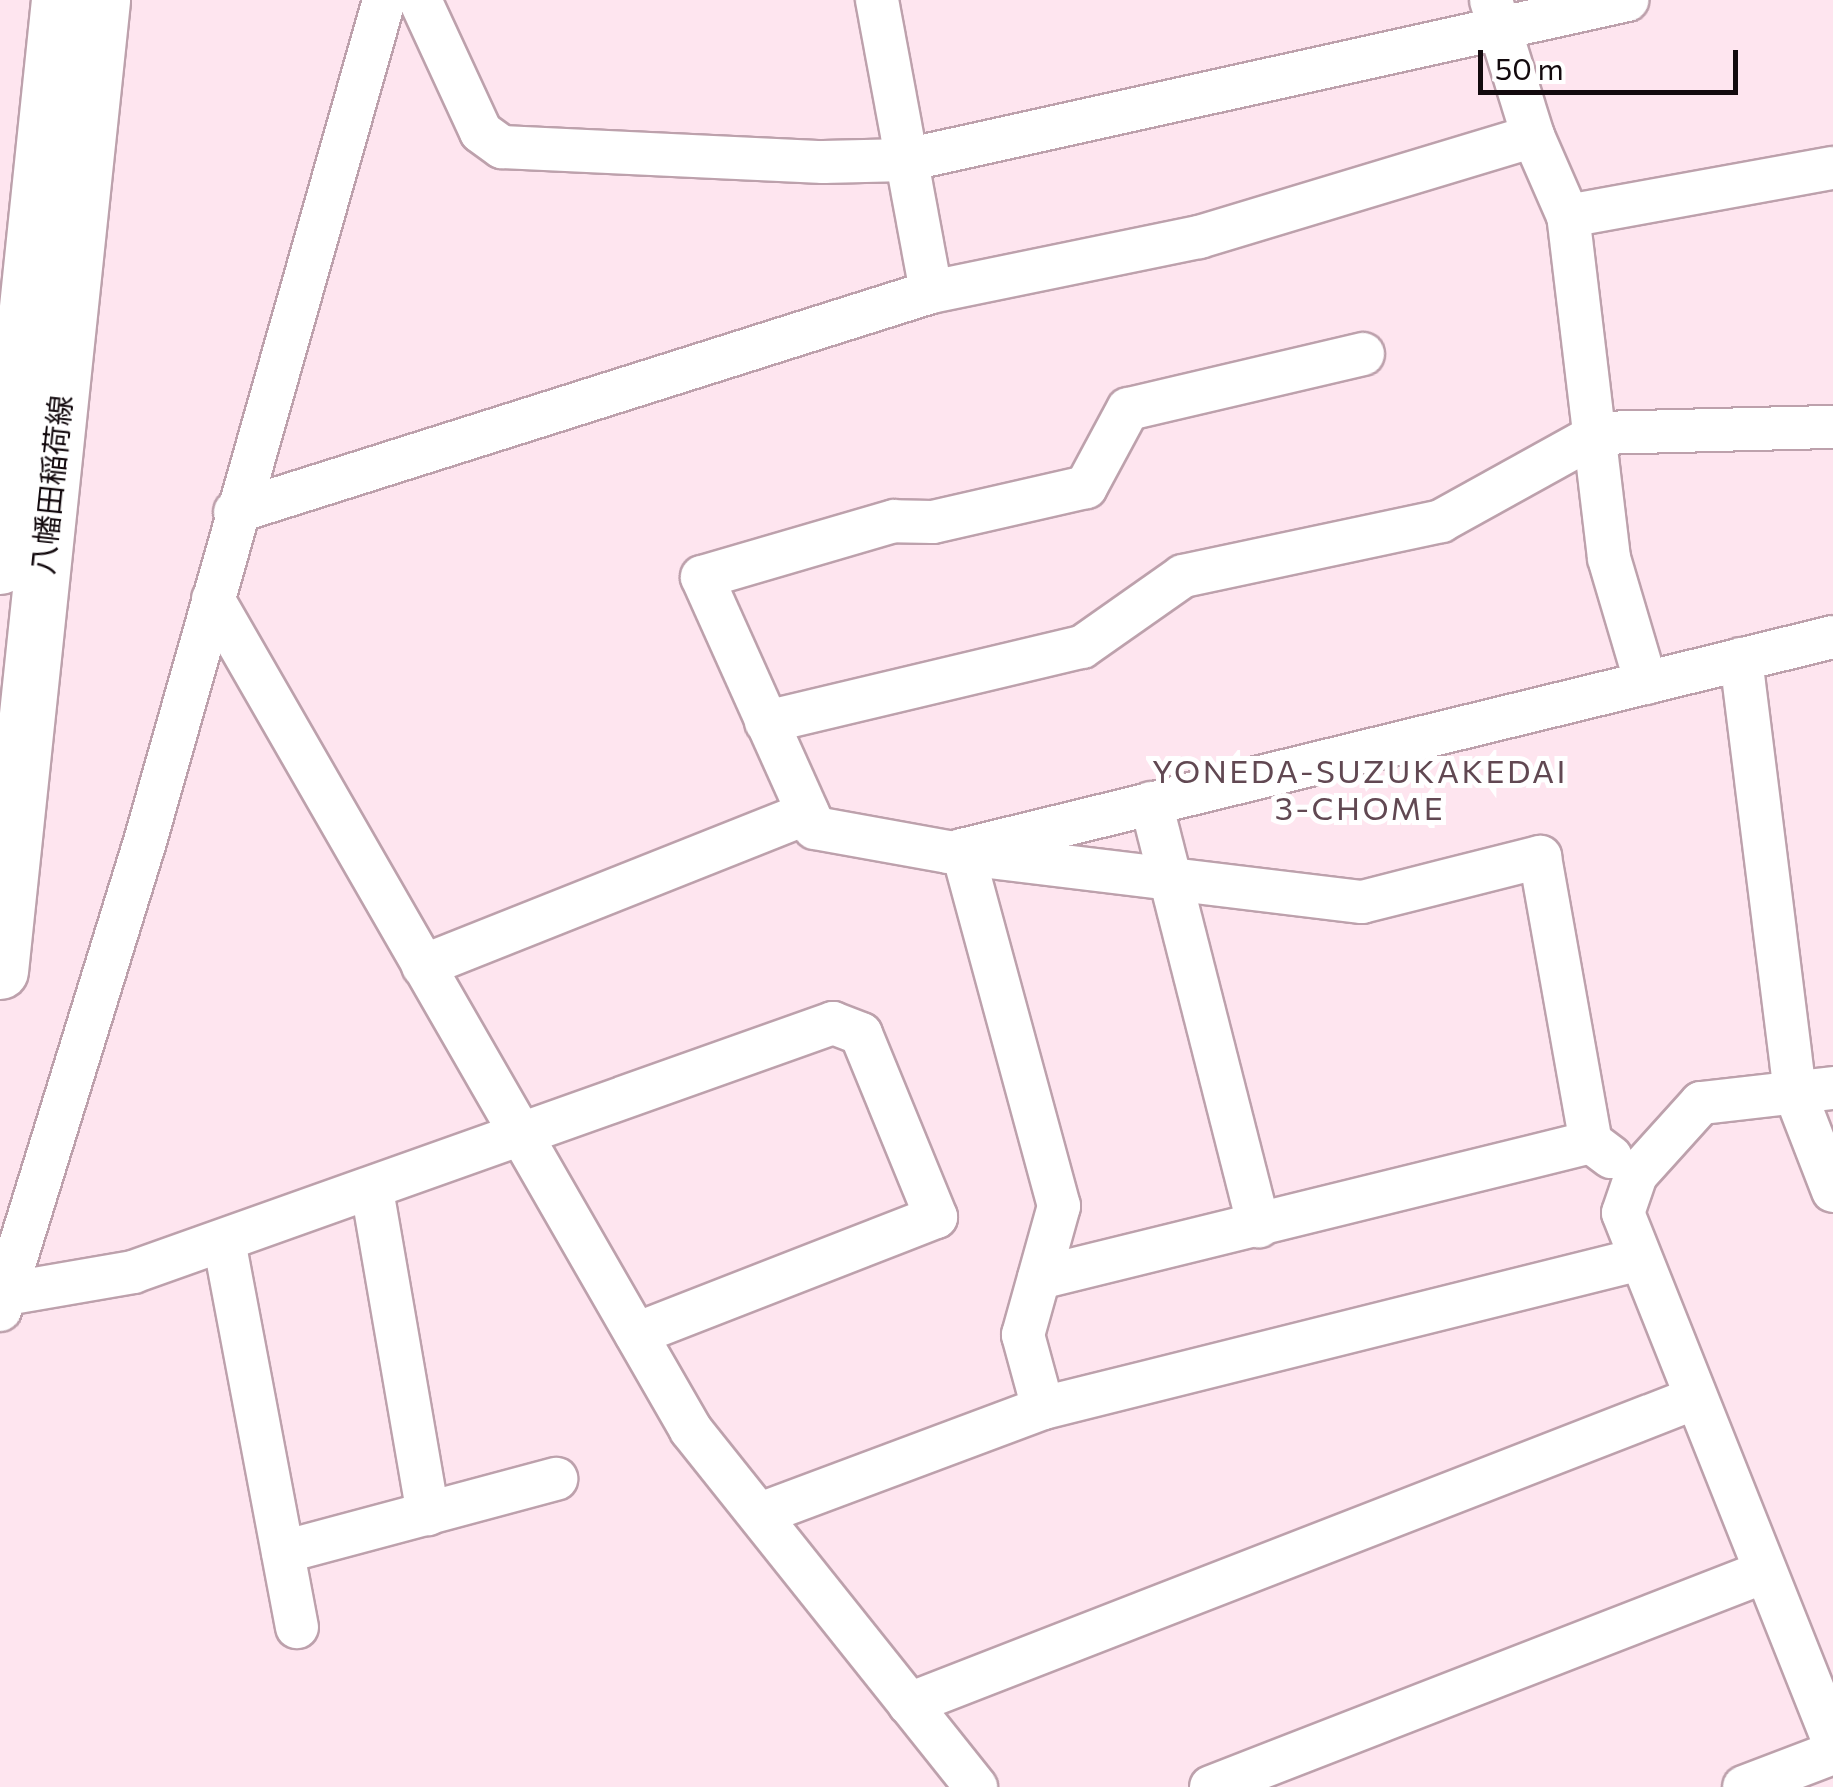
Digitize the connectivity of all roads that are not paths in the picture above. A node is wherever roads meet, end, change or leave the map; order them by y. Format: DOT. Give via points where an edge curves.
graph roads {
  1 [pos="59,0"];
  2 [pos="102,0"];
  3 [pos="384,0"];
  4 [pos="420,0"];
  5 [pos="877,0"];
  6 [pos="1627,0"];
  7 [pos="1494,14"];
  8 [pos="1533,136"];
  9 [pos="906,160"];
  10 [pos="1833,168"];
  11 [pos="1568,216"];
  12 [pos="932,292"];
  13 [pos="1362,354"];
  14 [pos="1833,427"];
  15 [pos="1600,432"];
  16 [pos="5,477"];
  17 [pos="235,512"];
  18 [pos="0,566"];
  19 [pos="213,599"];
  20 [pos="1833,638"];
  21 [pos="1742,659"];
  22 [pos="1646,683"];
  23 [pos="766,722"];
  24 [pos="1151,803"];
  25 [pos="808,813"];
  26 [pos="962,850"];
  27 [pos="1168,879"];
  28 [pos="423,966"];
  29 [pos="0,970"];
  30 [pos="1814,1090"];
  31 [pos="522,1138"];
  32 [pos="1591,1142"];
  33 [pos="1636,1174"];
  34 [pos="372,1190"];
  35 [pos="1833,1191"];
  36 [pos="1259,1226"];
  37 [pos="224,1240"];
  38 [pos="1636,1260"];
  39 [pos="1039,1278"];
  40 [pos="3,1302"];
  41 [pos="636,1334"];
  42 [pos="1693,1399"];
  43 [pos="1043,1408"];
  44 [pos="556,1480"];
  45 [pos="428,1514"];
  46 [pos="760,1514"];
  47 [pos="283,1552"];
  48 [pos="1764,1572"];
  49 [pos="297,1628"];
  50 [pos="909,1704"];
  51 [pos="1833,1740"];
  52 [pos="1833,1753"];
  53 [pos="976,1787"];
  54 [pos="1211,1787"];
  55 [pos="1744,1787"];
  1 -- 16 [label="main road, 八幡田稲荷線"];
  2 -- 29 [label="main road, 八幡田稲荷線"];
  3 -- 17 [label="street"];
  4 -- 9 [label="street" via="481,132 502,148"];
  5 -- 9 [label="street"];
  6 -- 7 [label="street"];
  7 -- 8 [label="street"];
  7 -- 9 [label="street"];
  8 -- 11 [label="street"];
  8 -- 12 [label="street" via="1199,237"];
  9 -- 12 [label="street"];
  10 -- 11 [label="street"];
  11 -- 15 [label="street"];
  12 -- 17 [label="street"];
  13 -- 23 [label="street" via="1128,409 1086,487 933,522 894,521 702,577"];
  14 -- 15 [label="street"];
  15 -- 22 [label="street" via="1610,558"];
  15 -- 23 [label="street" via="1441,520 1183,576 1082,647"];
  16 -- 18 [label="main road, 八幡田稲荷線"];
  17 -- 19 [label="street"];
  19 -- 28 [label="street"];
  19 -- 40 [label="street"];
  20 -- 21 [label="street"];
  21 -- 22 [label="street"];
  21 -- 30 [label="street"];
  22 -- 24 [label="street"];
  23 -- 25 [label="street"];
  24 -- 26 [label="street"];
  24 -- 27 [label="street"];
  25 -- 26 [label="street" via="814,828"];
  25 -- 28 [label="street"];
  26 -- 27 [label="street"];
  26 -- 39 [label="street" via="1059,1206"];
  27 -- 32 [label="street" via="1362,902 1540,857"];
  27 -- 36 [label="street"];
  28 -- 31 [label="street"];
  30 -- 33 [label="street" via="1701,1102"];
  30 -- 35 [label="street"];
  31 -- 34 [label="street"];
  31 -- 41 [label="street"];
  31 -- 41 [label="street" via="833,1023 861,1034 936,1217"];
  32 -- 33 [label="street"];
  32 -- 36 [label="street"];
  33 -- 38 [label="street" via="1623,1213"];
  34 -- 37 [label="street"];
  34 -- 45 [label="street"];
  36 -- 39 [label="street"];
  37 -- 40 [label="street" via="133,1272"];
  37 -- 47 [label="street"];
  38 -- 42 [label="street"];
  38 -- 43 [label="street"];
  39 -- 43 [label="street" via="1023,1335"];
  41 -- 46 [label="street" via="691,1430"];
  42 -- 48 [label="street"];
  42 -- 50 [label="street"];
  43 -- 46 [label="street"];
  44 -- 45 [label="street"];
  45 -- 47 [label="street"];
  46 -- 50 [label="street"];
  47 -- 49 [label="street"];
  48 -- 51 [label="street"];
  48 -- 54 [label="street"];
  50 -- 53 [label="street"];
  52 -- 55 [label="street"];
}
